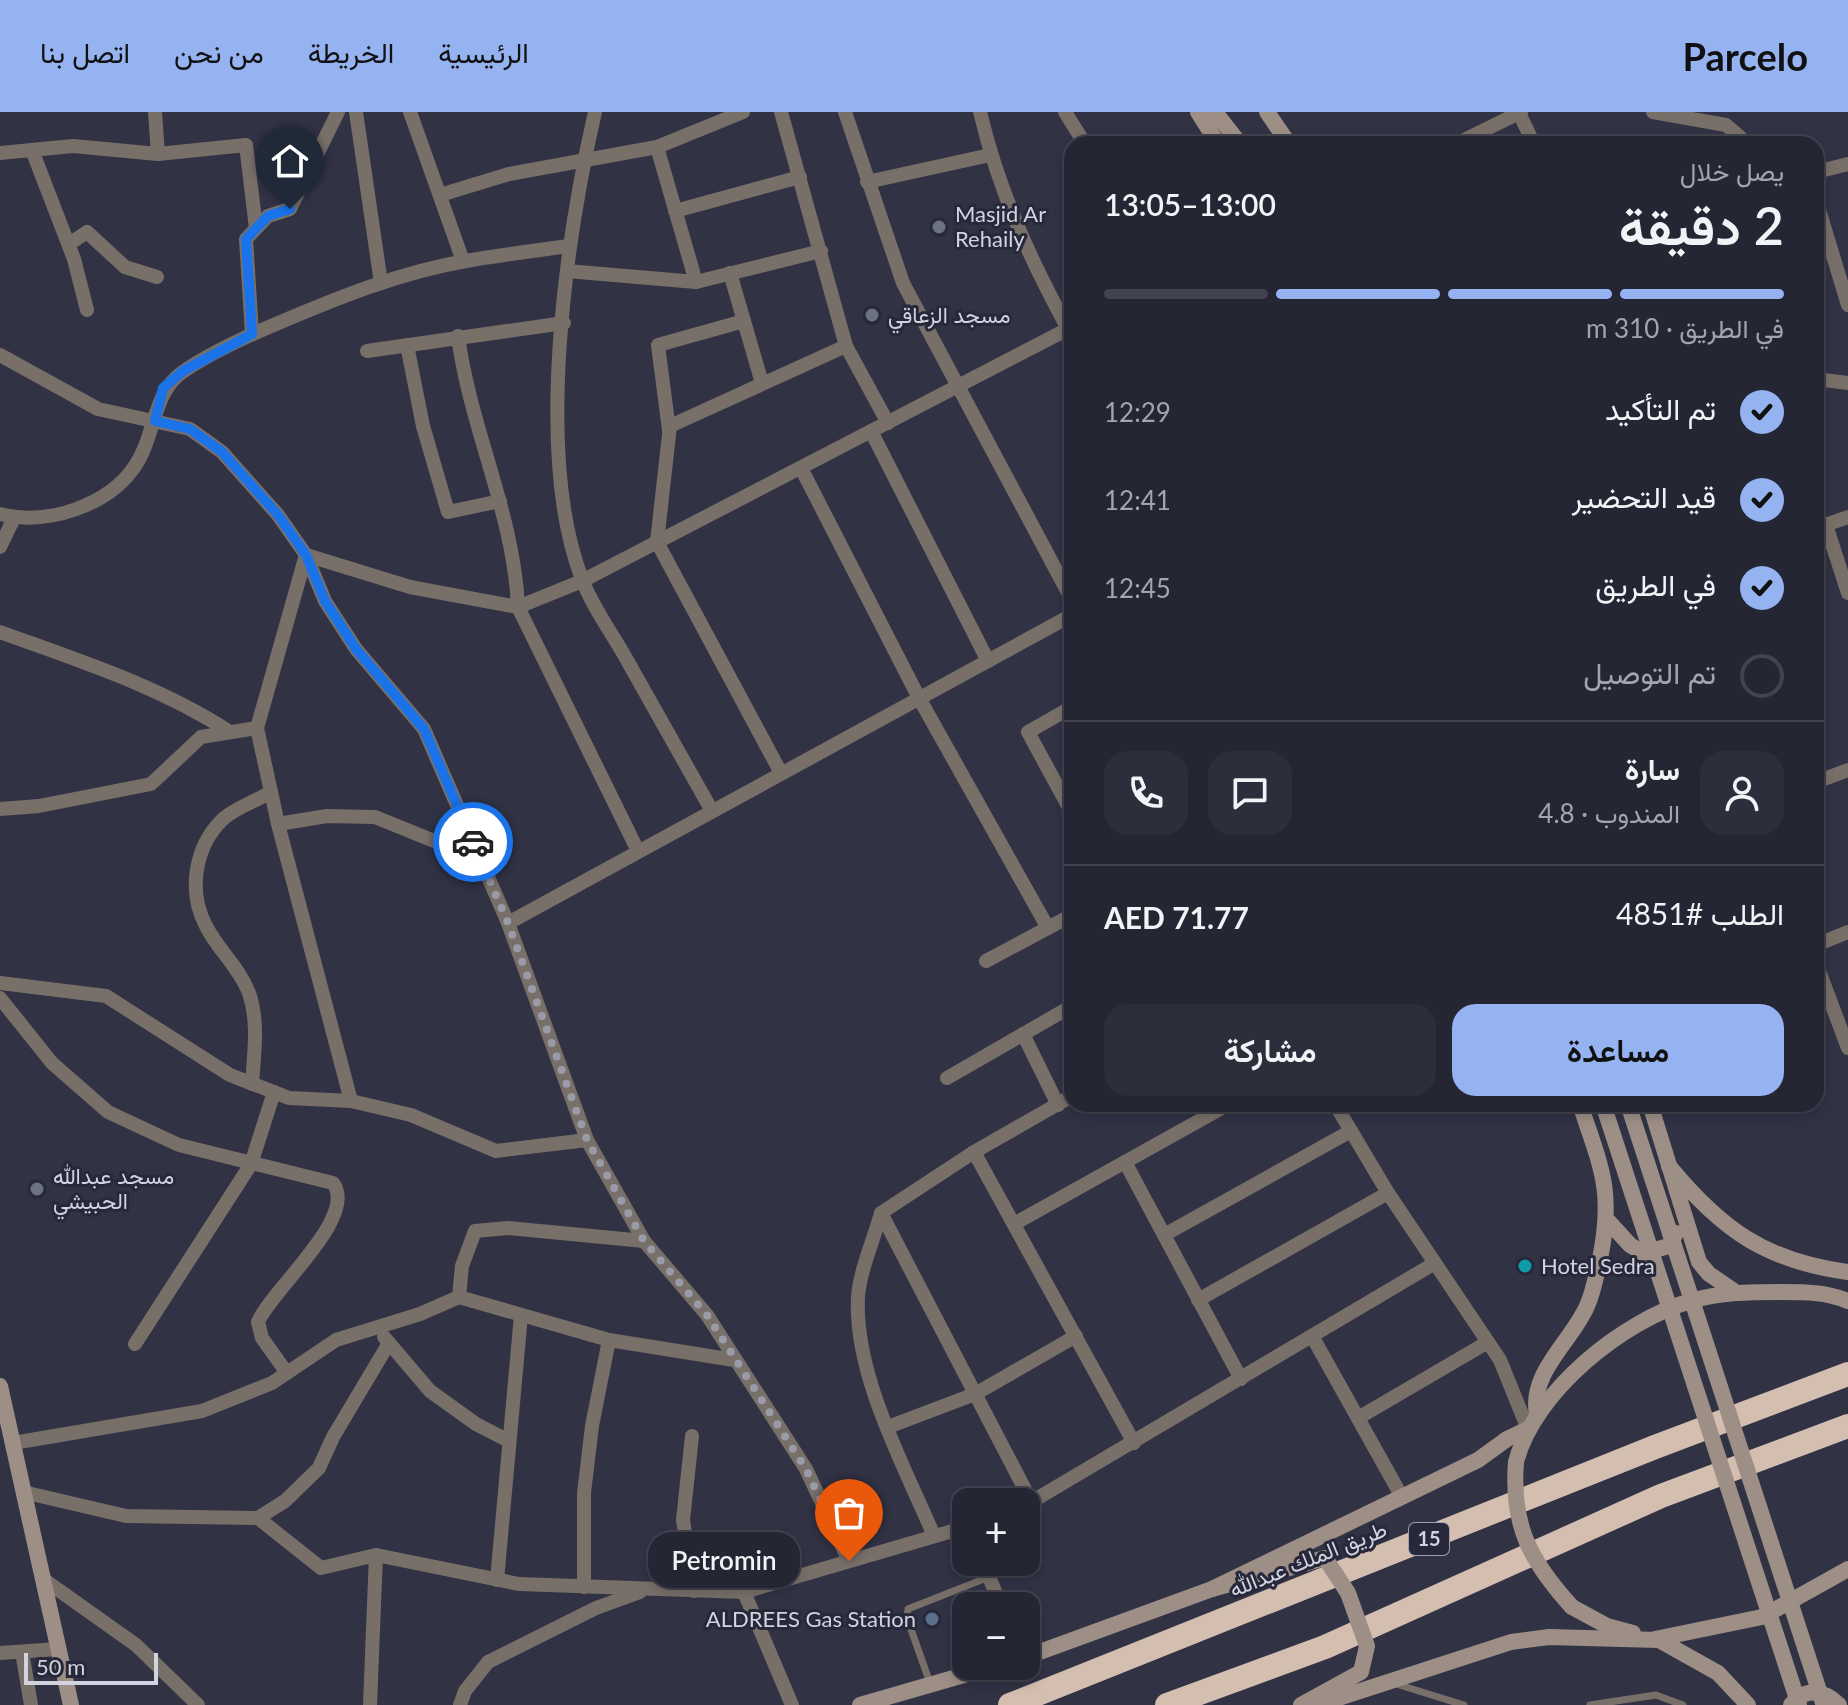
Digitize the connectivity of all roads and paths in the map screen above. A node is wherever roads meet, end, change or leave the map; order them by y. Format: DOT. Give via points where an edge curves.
graph roads {
  1 [pos="155,112"];
  2 [pos="338,112"];
  3 [pos="356,112"];
  4 [pos="410,112"];
  5 [pos="595,112"];
  6 [pos="743,112"];
  7 [pos="781,112"];
  8 [pos="845,112"];
  9 [pos="980,112"];
  10 [pos="1065,112"];
  11 [pos="1198,112"];
  12 [pos="1215,112"];
  13 [pos="1265,112"];
  14 [pos="1520,112"];
  15 [pos="1653,112"];
  16 [pos="1080,136"];
  17 [pos="1213,136"];
  18 [pos="1234,136"];
  19 [pos="1273,136"];
  20 [pos="1283,136"];
  21 [pos="1472,136"];
  22 [pos="1530,136"];
  23 [pos="1739,136"];
  24 [pos="657,147"];
  25 [pos="32,150"];
  26 [pos="0,153"];
  27 [pos="158,154"];
  28 [pos="990,155"];
  29 [pos="584,162"];
  30 [pos="1848,164"];
  31 [pos="1824,170"];
  32 [pos="800,177"];
  33 [pos="867,182"];
  34 [pos="440,195"];
  35 [pos="675,211"];
  36 [pos="1824,226"];
  37 [pos="256,228"];
  38 [pos="69,244"];
  39 [pos="568,246"];
  40 [pos="821,251"];
  41 [pos="463,261"];
  42 [pos="567,271"];
  43 [pos="730,273"];
  44 [pos="157,277"];
  45 [pos="696,282"];
  46 [pos="381,283"];
  47 [pos="1848,305"];
  48 [pos="87,310"];
  49 [pos="744,321"];
  50 [pos="1064,322"];
  51 [pos="564,323"];
  52 [pos="252,334"];
  53 [pos="458,336"];
  54 [pos="1064,336"];
  55 [pos="407,345"];
  56 [pos="846,346"];
  57 [pos="367,351"];
  58 [pos="0,355"];
  59 [pos="1824,380"];
  60 [pos="762,383"];
  61 [pos="1848,383"];
  62 [pos="958,386"];
  63 [pos="155,421"];
  64 [pos="888,423"];
  65 [pos="669,430"];
  66 [pos="871,431"];
  67 [pos="801,468"];
  68 [pos="500,501"];
  69 [pos="7,516"];
  70 [pos="1848,517"];
  71 [pos="1824,525"];
  72 [pos="1824,533"];
  73 [pos="657,542"];
  74 [pos="0,547"];
  75 [pos="306,555"];
  76 [pos="582,581"];
  77 [pos="1064,585"];
  78 [pos="1848,593"];
  79 [pos="518,607"];
  80 [pos="1064,619"];
  81 [pos="0,632"];
  82 [pos="988,661"];
  83 [pos="919,698"];
  84 [pos="1064,712"];
  85 [pos="257,728"];
  86 [pos="230,732"];
  87 [pos="1848,770"];
  88 [pos="781,773"];
  89 [pos="1824,779"];
  90 [pos="1064,790"];
  91 [pos="271,792"];
  92 [pos="0,809"];
  93 [pos="712,811"];
  94 [pos="278,824"];
  95 [pos="638,851"];
  96 [pos="481,860"];
  97 [pos="1064,919"];
  98 [pos="508,923"];
  99 [pos="1048,928"];
  100 [pos="1848,932"];
  101 [pos="1824,937"];
  102 [pos="986,961"];
  103 [pos="0,983"];
  104 [pos="1824,984"];
  105 [pos="0,998"];
  106 [pos="1064,1011"];
  107 [pos="1023,1034"];
  108 [pos="1848,1048"];
  109 [pos="947,1078"];
  110 [pos="252,1084"];
  111 [pos="274,1092"];
  112 [pos="351,1101"];
  113 [pos="1064,1101"];
  114 [pos="1058,1105"];
  115 [pos="1215,1112"];
  116 [pos="1340,1112"];
  117 [pos="1583,1112"];
  118 [pos="1606,1112"];
  119 [pos="1631,1112"];
  120 [pos="1652,1112"];
  121 [pos="1351,1131"];
  122 [pos="587,1140"];
  123 [pos="974,1152"];
  124 [pos="1125,1162"];
  125 [pos="251,1164"];
  126 [pos="1669,1166"];
  127 [pos="1388,1193"];
  128 [pos="1679,1197"];
  129 [pos="881,1213"];
  130 [pos="1608,1221"];
  131 [pos="1014,1224"];
  132 [pos="1164,1235"];
  133 [pos="644,1241"];
  134 [pos="1435,1263"];
  135 [pos="1848,1272"];
  136 [pos="1734,1291"];
  137 [pos="1843,1296"];
  138 [pos="459,1297"];
  139 [pos="1198,1300"];
  140 [pos="521,1315"];
  141 [pos="376,1327"];
  142 [pos="1076,1336"];
  143 [pos="1312,1336"];
  144 [pos="609,1340"];
  145 [pos="1488,1342"];
  146 [pos="389,1343"];
  147 [pos="135,1344"];
  148 [pos="734,1360"];
  149 [pos="287,1373"];
  150 [pos="1848,1374"];
  151 [pos="1241,1379"];
  152 [pos="0,1386"];
  153 [pos="975,1394"];
  154 [pos="1358,1418"];
  155 [pos="1532,1422"];
  156 [pos="1848,1426"];
  157 [pos="888,1427"];
  158 [pos="692,1436"];
  159 [pos="507,1440"];
  160 [pos="13,1443"];
  161 [pos="1134,1443"];
  162 [pos="1021,1488"];
  163 [pos="23,1492"];
  164 [pos="1402,1497"];
  165 [pos="1040,1498"];
  166 [pos="258,1518"];
  167 [pos="952,1531"];
  168 [pos="934,1536"];
  169 [pos="376,1555"];
  170 [pos="849,1561"];
  171 [pos="1848,1569"];
  172 [pos="989,1577"];
  173 [pos="43,1579"];
  174 [pos="497,1580"];
  175 [pos="584,1587"];
  176 [pos="650,1589"];
  177 [pos="1212,1589"];
  178 [pos="694,1591"];
  179 [pos="744,1592"];
  180 [pos="995,1592"];
  181 [pos="1659,1640"];
  182 [pos="58,1649"];
  183 [pos="22,1652"];
  184 [pos="1040,1652"];
  185 [pos="0,1653"];
  186 [pos="952,1679"];
  187 [pos="1387,1681"];
  188 [pos="931,1685"];
  189 [pos="1828,1704"];
  190 [pos="31,1705"];
  191 [pos="71,1705"];
  192 [pos="198,1705"];
  193 [pos="370,1705"];
  194 [pos="460,1705"];
  195 [pos="792,1705"];
  196 [pos="860,1705"];
  197 [pos="1010,1705"];
  198 [pos="1167,1705"];
  199 [pos="1301,1705"];
  200 [pos="1317,1705"];
  201 [pos="1464,1705"];
  202 [pos="1590,1705"];
  203 [pos="1683,1705"];
  204 [pos="1748,1705"];
  205 [pos="1791,1705"];
  206 [pos="1799,1705"];
  1 -- 27 [label="street"];
  2 -- 37 [label="street" via="290,209 268,216"];
  3 -- 46 [label="street"];
  4 -- 34 [label="street"];
  5 -- 29 [label="street"];
  6 -- 24 [label="street"];
  7 -- 32 [label="street"];
  8 -- 33 [label="street"];
  9 -- 28 [label="street"];
  10 -- 16 [label="street"];
  11 -- 17 [label="main road"];
  12 -- 18 [label="main road"];
  13 -- 19 [label="main road"];
  13 -- 20 [label="main road"];
  14 -- 21 [label="street"];
  14 -- 22 [label="street"];
  15 -- 23 [label="street" via="1726,125"];
  24 -- 29 [label="street"];
  24 -- 35 [label="street"];
  25 -- 26 [label="street"];
  25 -- 27 [label="street" via="73,146"];
  25 -- 38 [label="street"];
  27 -- 37 [label="street" via="246,145"];
  28 -- 33 [label="street"];
  28 -- 50 [label="street" via="1018,234"];
  29 -- 34 [label="street" via="509,174"];
  29 -- 39 [label="street"];
  30 -- 31 [label="street"];
  32 -- 35 [label="street"];
  32 -- 40 [label="street"];
  33 -- 62 [label="street" via="903,283"];
  34 -- 41 [label="street"];
  35 -- 45 [label="street"];
  36 -- 47 [label="street"];
  37 -- 52 [label="street" via="246,239"];
  38 -- 44 [label="street" via="87,232 125,267"];
  38 -- 48 [label="street"];
  39 -- 41 [label="street"];
  39 -- 42 [label="street"];
  40 -- 43 [label="street"];
  40 -- 56 [label="street"];
  41 -- 46 [label="street"];
  42 -- 45 [label="street"];
  42 -- 51 [label="street"];
  43 -- 45 [label="street"];
  43 -- 49 [label="street"];
  46 -- 52 [label="street"];
  49 -- 60 [label="street"];
  49 -- 65 [label="street" via="658,345"];
  51 -- 53 [label="street"];
  51 -- 76 [label="street" via="557,433 569,537"];
  52 -- 63 [label="street" via="183,371 163,388"];
  53 -- 55 [label="street"];
  53 -- 68 [label="street" via="464,382"];
  54 -- 62 [label="street"];
  55 -- 57 [label="street"];
  55 -- 68 [label="street" via="448,512"];
  56 -- 60 [label="street"];
  56 -- 64 [label="street"];
  58 -- 63 [label="street" via="98,409"];
  59 -- 61 [label="street"];
  60 -- 65 [label="street"];
  62 -- 64 [label="street"];
  62 -- 77 [label="street"];
  63 -- 69 [label="street" via="135,466 104,497 59,515"];
  63 -- 75 [label="street" via="190,429 222,452"];
  64 -- 66 [label="street"];
  65 -- 73 [label="street"];
  66 -- 67 [label="street"];
  66 -- 82 [label="street"];
  67 -- 73 [label="street"];
  67 -- 83 [label="street"];
  68 -- 79 [label="street" via="516,571"];
  69 -- 74 [label="street"];
  70 -- 71 [label="street"];
  72 -- 78 [label="street"];
  73 -- 76 [label="street"];
  73 -- 88 [label="street"];
  75 -- 79 [label="street" via="410,587"];
  75 -- 85 [label="street"];
  75 -- 96 [label="street" via="325,601 356,649 424,729"];
  76 -- 79 [label="street"];
  76 -- 93 [label="street"];
  79 -- 95 [label="street"];
  80 -- 82 [label="street"];
  81 -- 86 [label="street" via="142,683"];
  82 -- 83 [label="street"];
  83 -- 88 [label="street"];
  83 -- 99 [label="street"];
  84 -- 90 [label="street" via="1028,732"];
  85 -- 86 [label="street"];
  85 -- 91 [label="street"];
  86 -- 92 [label="street" via="201,737 151,784"];
  87 -- 89 [label="street"];
  88 -- 93 [label="street"];
  91 -- 94 [label="street"];
  91 -- 110 [label="street" via="223,819 199,856 194,892 206,927 249,993 256,1027"];
  93 -- 95 [label="street"];
  94 -- 96 [label="street" via="327,816 375,817"];
  94 -- 112 [label="street"];
  95 -- 98 [label="street"];
  96 -- 98 [label="street"];
  97 -- 99 [label="street"];
  98 -- 122 [label="street"];
  99 -- 102 [label="street"];
  100 -- 101 [label="street"];
  103 -- 110 [label="street" via="106,996"];
  104 -- 108 [label="street"];
  105 -- 125 [label="street" via="52,1063 108,1112 179,1145"];
  106 -- 107 [label="street"];
  107 -- 109 [label="street"];
  107 -- 114 [label="street"];
  110 -- 111 [label="street"];
  111 -- 112 [label="street" via="289,1098"];
  111 -- 125 [label="street"];
  112 -- 122 [label="street" via="411,1115 496,1151"];
  113 -- 114 [label="street"];
  114 -- 123 [label="street"];
  115 -- 124 [label="street"];
  116 -- 121 [label="street"];
  117 -- 130 [label="main road" via="1603,1174"];
  118 -- 206 [label="main road, bridge"];
  119 -- 189 [label="main road, bridge"];
  120 -- 126 [label="main road"];
  121 -- 127 [label="street"];
  121 -- 132 [label="street"];
  122 -- 133 [label="street"];
  123 -- 129 [label="street"];
  123 -- 131 [label="street"];
  124 -- 131 [label="street"];
  124 -- 132 [label="street"];
  125 -- 147 [label="street"];
  125 -- 149 [label="street" via="322,1178 338,1190 322,1236 258,1322 262,1338"];
  126 -- 128 [label="main road"];
  126 -- 135 [label="main road" via="1703,1207 1748,1241 1806,1265"];
  127 -- 134 [label="street"];
  127 -- 139 [label="street"];
  128 -- 130 [label="main road" via="1675,1237 1655,1252 1643,1253 1630,1245"];
  128 -- 136 [label="main road" via="1699,1262"];
  129 -- 153 [label="street"];
  129 -- 157 [label="street" via="858,1295 862,1350"];
  130 -- 155 [label="main road" via="1588,1305 1542,1376"];
  131 -- 142 [label="street"];
  132 -- 139 [label="street"];
  133 -- 138 [label="street" via="508,1228 475,1231 462,1266"];
  133 -- 148 [label="street" via="707,1315"];
  134 -- 143 [label="street"];
  134 -- 145 [label="street"];
  136 -- 137 [label="main road"];
  136 -- 155 [label="main road" via="1688,1302 1625,1333 1591,1356"];
  138 -- 140 [label="street"];
  138 -- 141 [label="street"];
  139 -- 151 [label="street"];
  140 -- 144 [label="street"];
  140 -- 159 [label="street"];
  141 -- 146 [label="street"];
  141 -- 149 [label="street" via="336,1340"];
  142 -- 153 [label="street"];
  142 -- 161 [label="street"];
  143 -- 151 [label="street"];
  143 -- 154 [label="street"];
  144 -- 148 [label="street"];
  144 -- 175 [label="street" via="584,1493"];
  145 -- 154 [label="street"];
  145 -- 155 [label="street"];
  146 -- 159 [label="street" via="430,1391"];
  146 -- 166 [label="street" via="319,1468"];
  148 -- 170 [label="street" via="806,1469"];
  149 -- 160 [label="street" via="202,1411"];
  150 -- 197 [label="highway, طريق الملك عبدالله / 15"];
  151 -- 161 [label="street"];
  152 -- 160 [label="main road"];
  153 -- 157 [label="street"];
  153 -- 162 [label="street"];
  154 -- 164 [label="street"];
  155 -- 164 [label="main road" via="1478,1460"];
  155 -- 181 [label="main road, bridge" via="1516,1462 1514,1495 1524,1542 1572,1607 1607,1626"];
  156 -- 198 [label="highway, 15" via="1661,1496 1325,1647"];
  157 -- 168 [label="street"];
  158 -- 178 [label="street" via="683,1520"];
  159 -- 174 [label="street"];
  160 -- 163 [label="main road"];
  161 -- 165 [label="street"];
  163 -- 166 [label="street" via="126,1516"];
  163 -- 173 [label="main road"];
  164 -- 177 [label="main road"];
  166 -- 169 [label="street" via="321,1568"];
  167 -- 168 [label="street"];
  168 -- 170 [label="street"];
  169 -- 174 [label="street"];
  169 -- 193 [label="street"];
  170 -- 179 [label="street"];
  171 -- 181 [label="main road" via="1762,1617"];
  172 -- 180 [label="street"];
  172 -- 188 [label="lane" via="908,1609"];
  173 -- 182 [label="main road"];
  173 -- 192 [label="street" via="136,1645"];
  174 -- 175 [label="street"];
  175 -- 176 [label="street"];
  176 -- 178 [label="street"];
  176 -- 194 [label="street" via="596,1608 488,1662"];
  177 -- 184 [label="main road"];
  177 -- 199 [label="main road, bridge" via="1325,1558 1348,1593 1367,1646 1361,1672"];
  178 -- 179 [label="street"];
  179 -- 195 [label="street"];
  181 -- 187 [label="main road" via="1549,1637 1511,1642"];
  181 -- 204 [label="main road" via="1718,1673"];
  182 -- 183 [label="street"];
  182 -- 191 [label="main road"];
  183 -- 185 [label="street"];
  183 -- 190 [label="street"];
  186 -- 188 [label="main road"];
  187 -- 200 [label="main road"];
  187 -- 201 [label="lane"];
  188 -- 196 [label="main road"];
  189 -- 205 [label="main road" via="1830,1695 1814,1691"];
  202 -- 203 [label="lane" via="1656,1695"];
}
